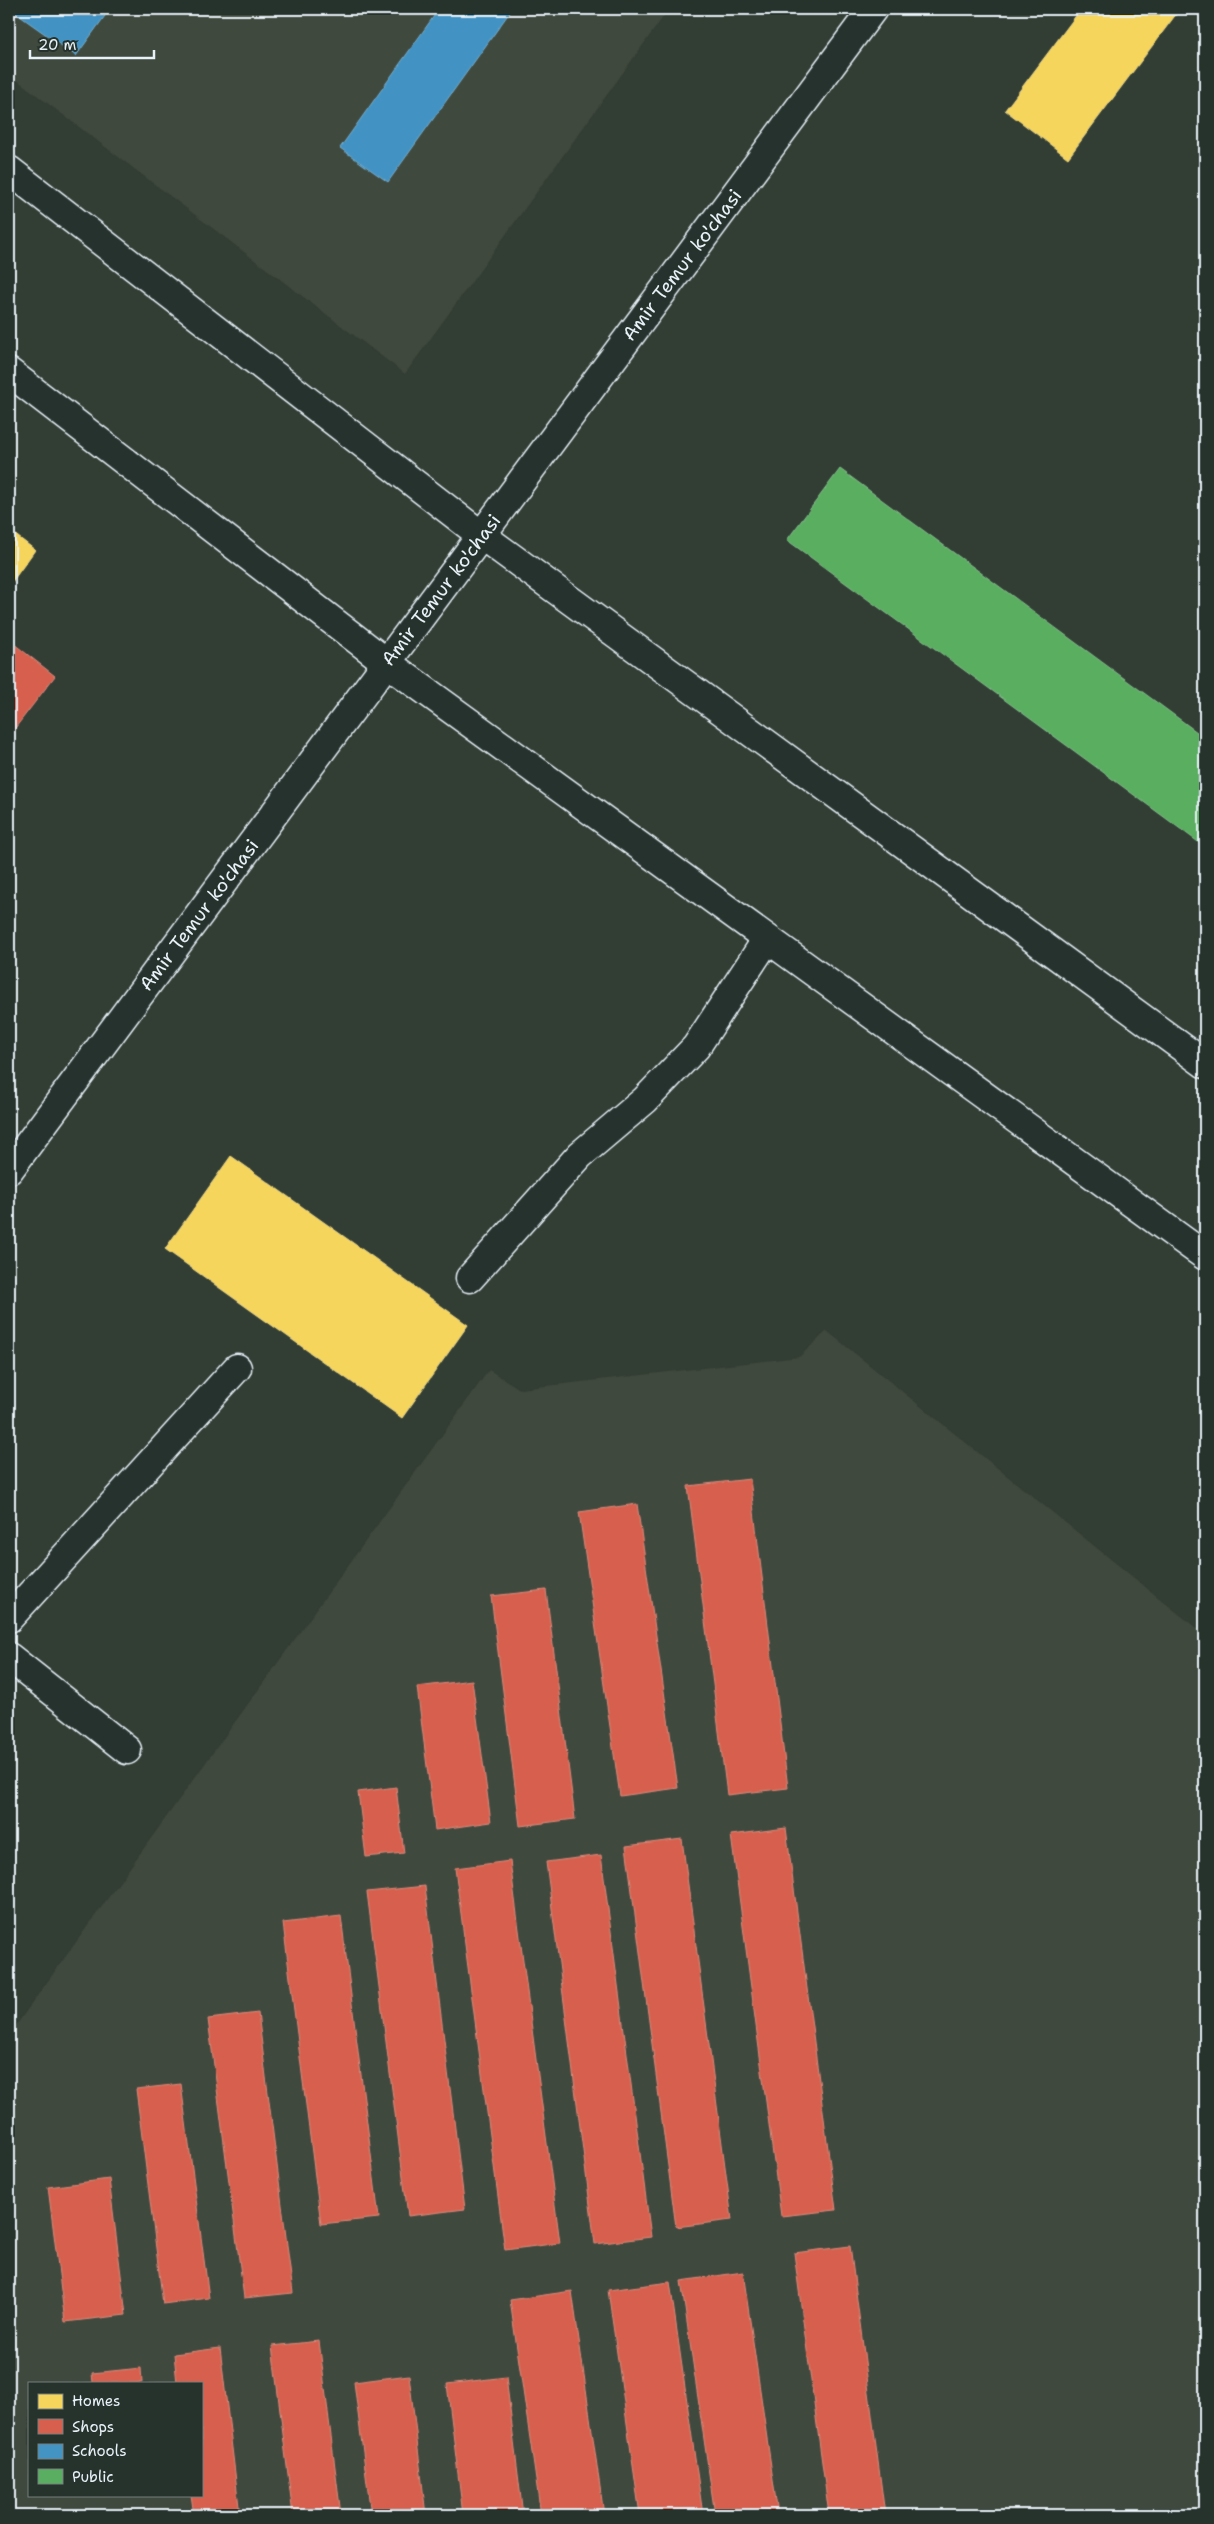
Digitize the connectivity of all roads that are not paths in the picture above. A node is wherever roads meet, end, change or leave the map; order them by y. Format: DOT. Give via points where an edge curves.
graph roads {
  1 [pos="873,9"];
  2 [pos="9,170"];
  3 [pos="9,372"];
  4 [pos="482,535"];
  5 [pos="386,662"];
  6 [pos="768,939"];
  7 [pos="1205,1064"];
  8 [pos="9,1170"];
  9 [pos="1205,1256"];
  10 [pos="470,1278"];
  11 [pos="238,1368"];
  12 [pos="9,1618"];
  13 [pos="9,1657"];
  14 [pos="127,1750"];
  1 -- 4 [label="street, Amir Temur ko'chasi"];
  2 -- 4 [label="street"];
  3 -- 5 [label="street"];
  4 -- 5 [label="street, Amir Temur ko'chasi"];
  4 -- 7 [label="street"];
  5 -- 6 [label="street"];
  5 -- 8 [label="street, Amir Temur ko'chasi"];
  6 -- 9 [label="street"];
  6 -- 10 [label="street" via="696,1047 644,1100 580,1155"];
  11 -- 12 [label="street"];
  13 -- 14 [label="street"];
}
